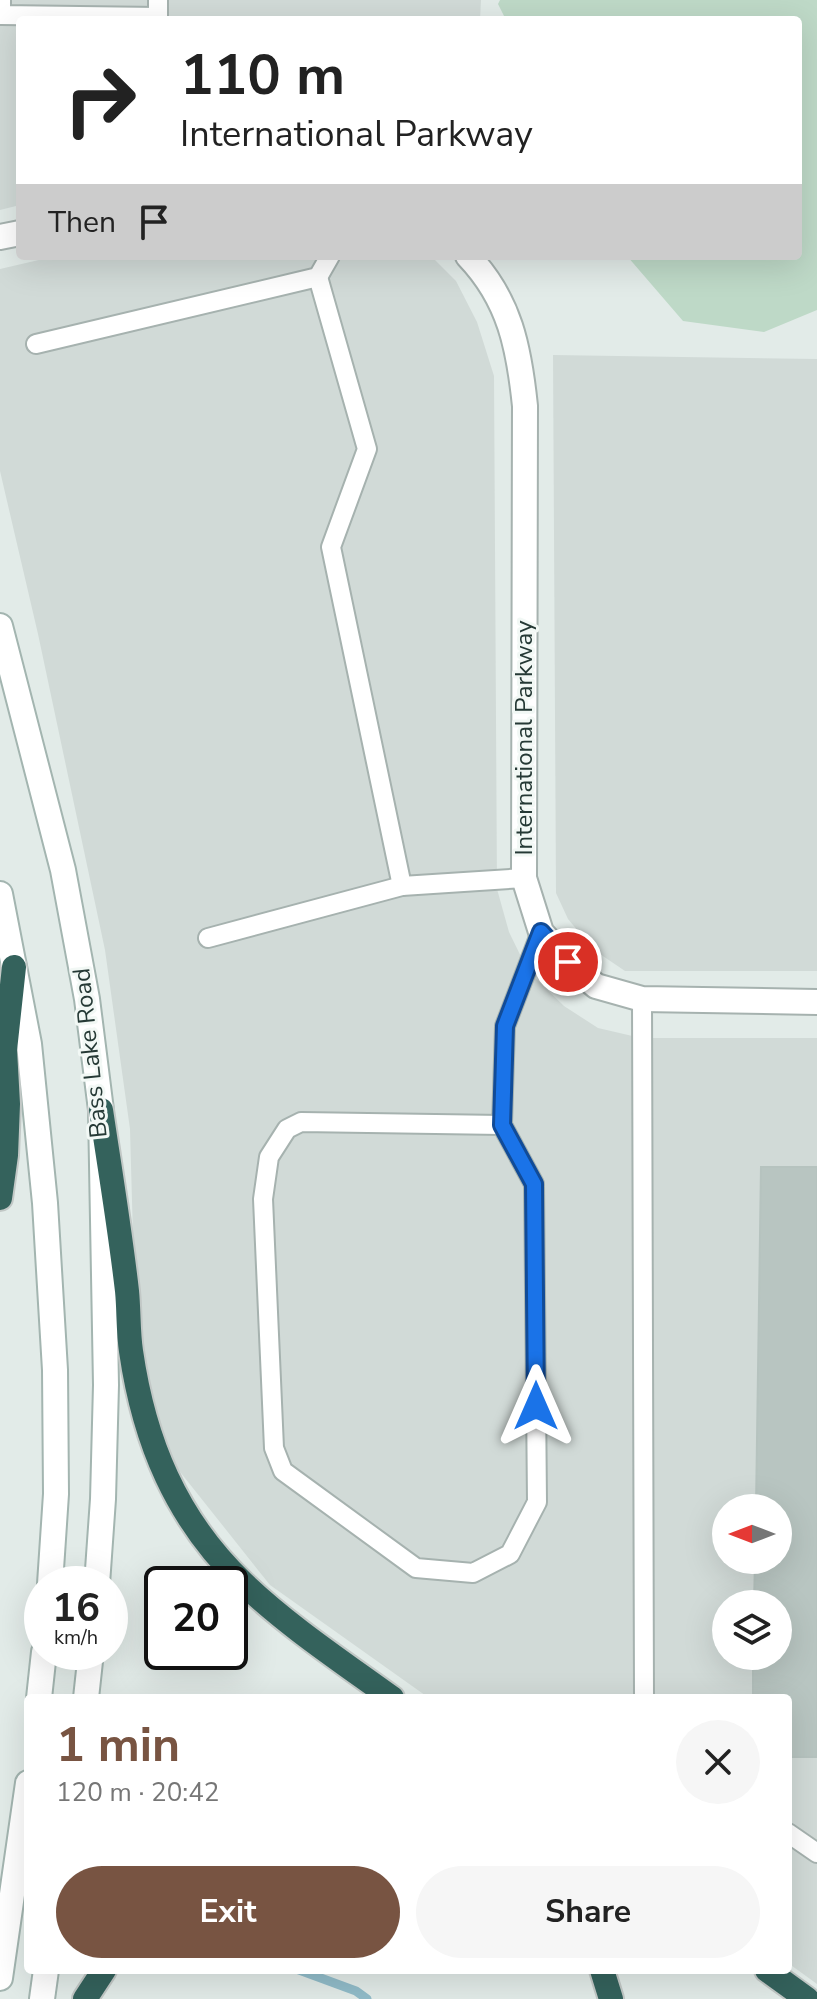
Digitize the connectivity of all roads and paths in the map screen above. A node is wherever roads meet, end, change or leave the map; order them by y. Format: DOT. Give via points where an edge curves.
graph roads {
  1 [pos="1,0"];
  2 [pos="158,12"];
  3 [pos="328,260"];
  4 [pos="471,260"];
  5 [pos="318,277"];
  6 [pos="36,344"];
  7 [pos="0,626"];
  8 [pos="524,878"];
  9 [pos="402,886"];
  10 [pos="0,894"];
  11 [pos="541,932"];
  12 [pos="208,938"];
  13 [pos="14,967"];
  14 [pos="642,999"];
  15 [pos="817,1002"];
  16 [pos="101,1110"];
  17 [pos="502,1125"];
  18 [pos="0,1198"];
  19 [pos="51,1566"];
  20 [pos="98,1566"];
  21 [pos="42,1670"];
  22 [pos="89,1670"];
  23 [pos="39,1694"];
  24 [pos="86,1694"];
  25 [pos="387,1694"];
  26 [pos="644,1694"];
  27 [pos="24,1811"];
  28 [pos="792,1836"];
  29 [pos="817,1853"];
  30 [pos="45,1974"];
  31 [pos="101,1974"];
  32 [pos="603,1974"];
  33 [pos="773,1974"];
  34 [pos="0,1978"];
  35 [pos="42,1999"];
  36 [pos="85,1999"];
  37 [pos="611,1999"];
  38 [pos="807,1999"];
  1 -- 2 [label="lane" via="1,15"];
  3 -- 5 [label="lane"];
  4 -- 8 [label="main road, International Parkway" via="503,305 520,353 525,406"];
  5 -- 6 [label="lane"];
  5 -- 9 [label="lane" via="367,449 331,547"];
  7 -- 16 [label="main road, Bass Lake Road" via="63,870"];
  8 -- 9 [label="lane"];
  8 -- 11 [label="main road, International Parkway"];
  9 -- 12 [label="lane"];
  10 -- 13 [label="main road"];
  11 -- 14 [label="main road, International Parkway" via="596,986"];
  11 -- 17 [label="lane" via="505,1026"];
  13 -- 18 [label="highway"];
  13 -- 19 [label="main road" via="29,1044 51,1287 56,1494"];
  14 -- 15 [label="main road, International Parkway"];
  14 -- 26 [label="lane"];
  16 -- 20 [label="main road, Bass Lake Road" via="106,1385"];
  16 -- 25 [label="highway" via="132,1362 145,1427 163,1472 186,1514 241,1581"];
  17 -- 17 [label="lane" via="301,1122 287,1129 269,1157 263,1199 274,1448 283,1471 416,1568 473,1573 510,1554 537,1502 534,1184"];
  21 -- 23 [label="main road"];
  22 -- 24 [label="main road"];
  27 -- 34 [label="main road"];
  28 -- 29 [label="lane"];
  30 -- 35 [label="main road"];
  31 -- 36 [label="highway"];
  32 -- 37 [label="highway"];
  33 -- 38 [label="highway"];
}
